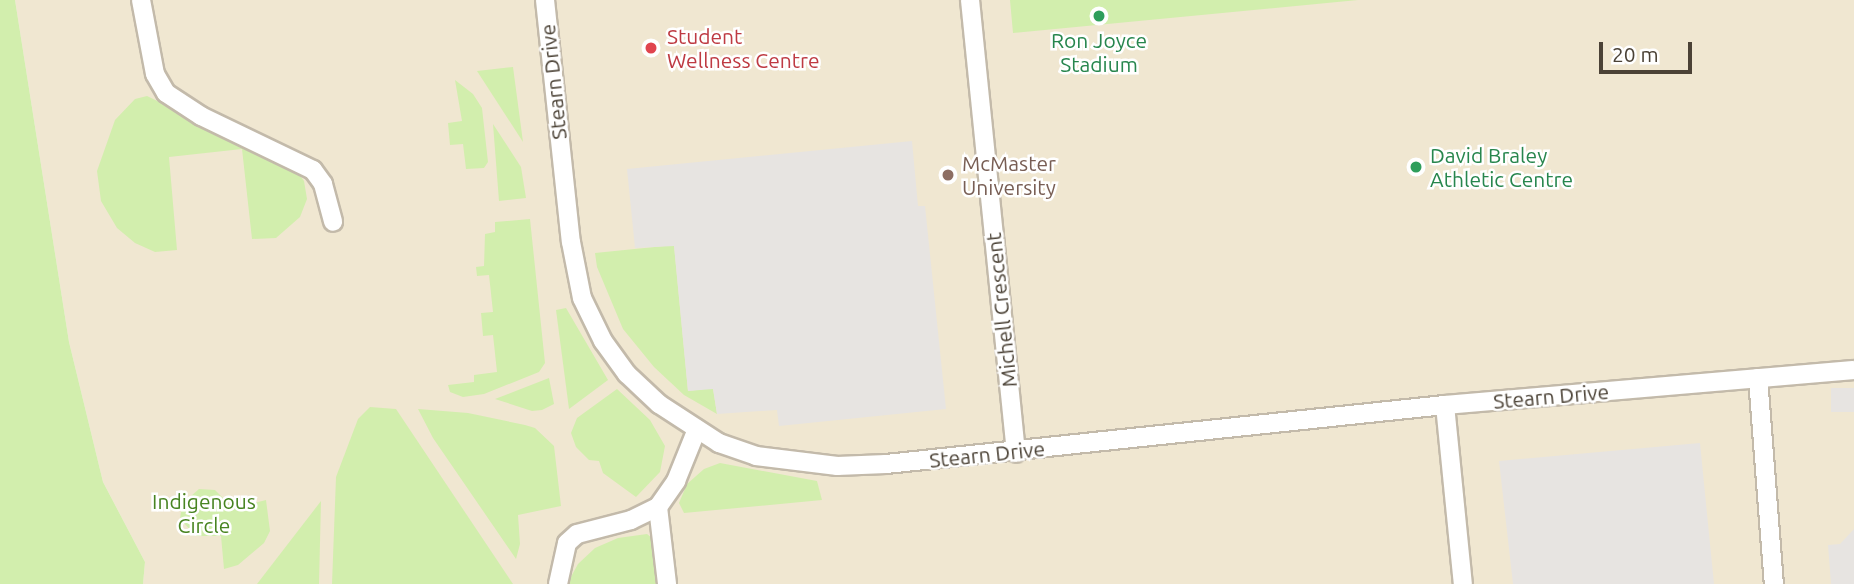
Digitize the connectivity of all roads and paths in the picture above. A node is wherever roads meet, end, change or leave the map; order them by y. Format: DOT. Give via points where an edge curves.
graph roads {
  1 [pos="141,0"];
  2 [pos="545,0"];
  3 [pos="970,0"];
  4 [pos="333,222"];
  5 [pos="1854,370"];
  6 [pos="1758,378"];
  7 [pos="1445,405"];
  8 [pos="697,429"];
  9 [pos="1016,453"];
  10 [pos="658,507"];
  11 [pos="558,584"];
  12 [pos="667,584"];
  13 [pos="1463,584"];
  14 [pos="1774,584"];
  1 -- 4 [label="lane" via="155,74 166,93 201,116 313,170 323,184"];
  2 -- 8 [label="lane, Stearn Drive" via="569,231 582,298 603,341 627,374 659,404"];
  3 -- 9 [label="lane, Michell Crescent"];
  5 -- 6 [label="lane, Stearn Drive"];
  6 -- 7 [label="lane, Stearn Drive"];
  6 -- 14 [label="lane"];
  7 -- 9 [label="lane, Stearn Drive" via="1087,441"];
  7 -- 13 [label="lane"];
  8 -- 9 [label="lane, Stearn Drive" via="719,443 756,456 837,466"];
  8 -- 10 [label="lane" via="676,481"];
  10 -- 11 [label="lane" via="631,520 577,534 567,542"];
  10 -- 12 [label="lane"];
}
